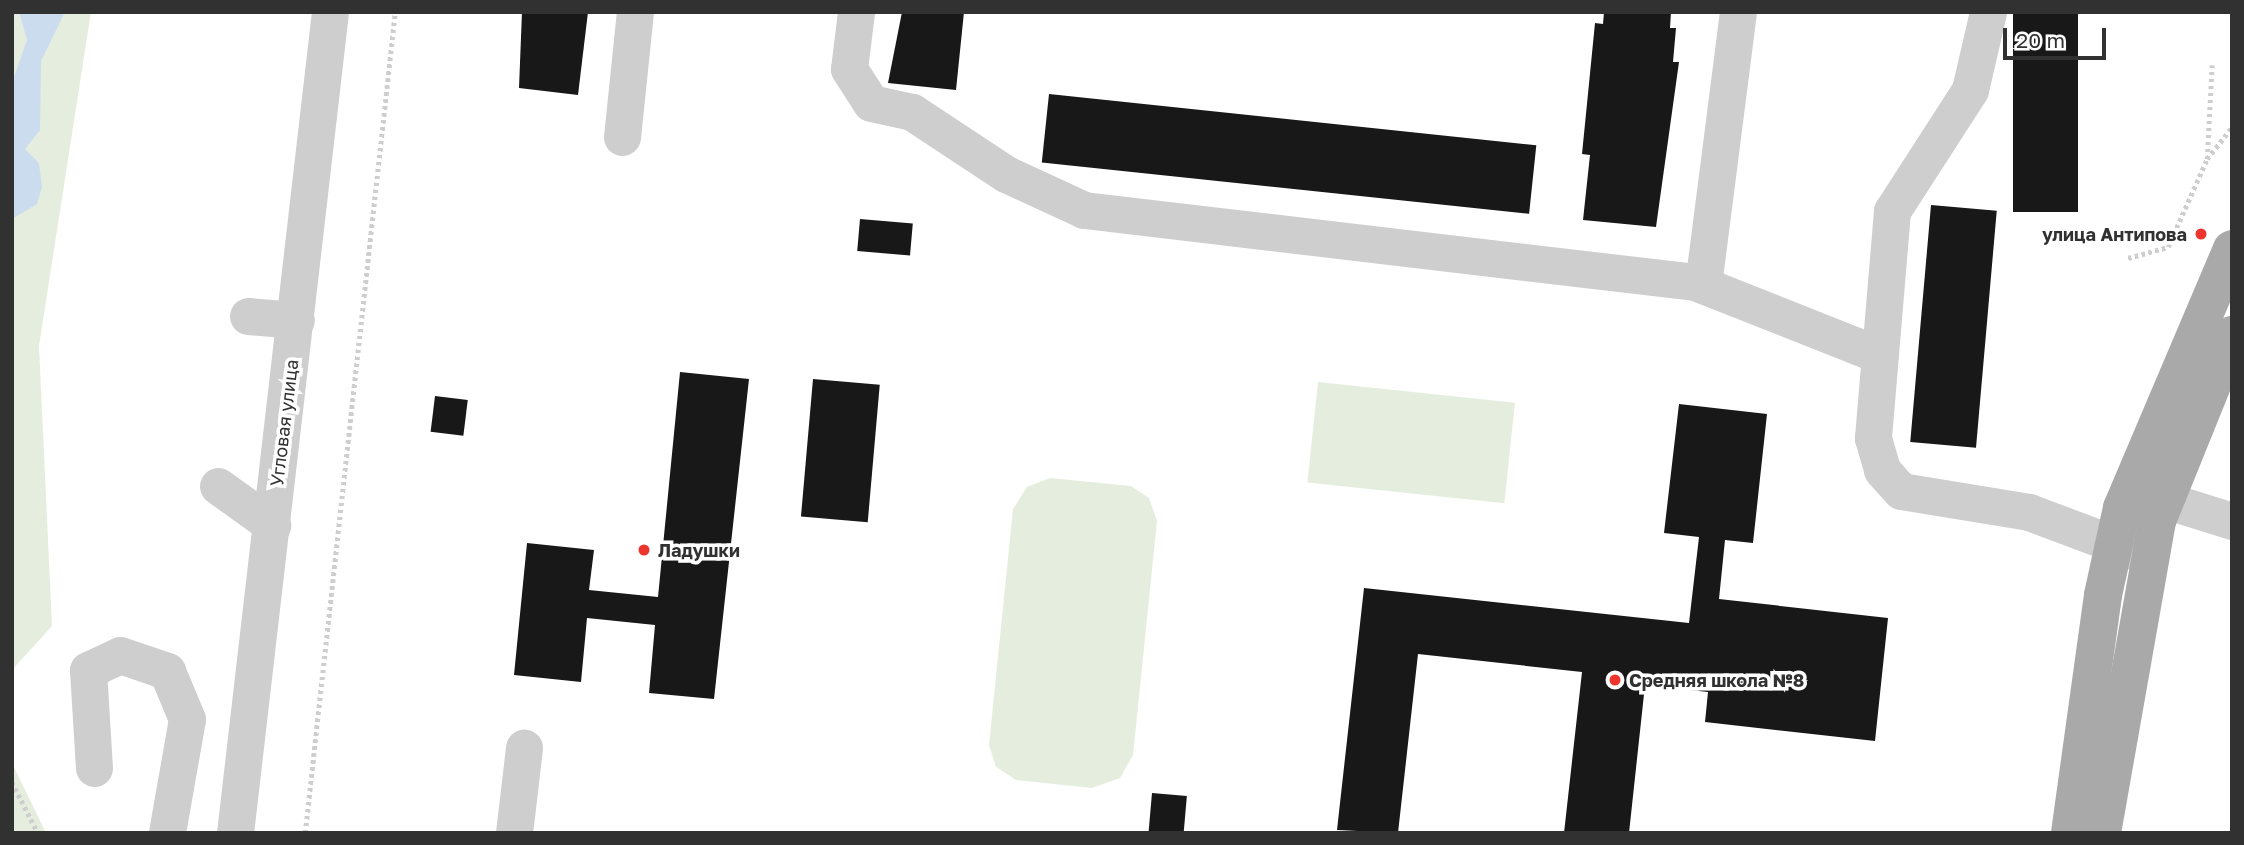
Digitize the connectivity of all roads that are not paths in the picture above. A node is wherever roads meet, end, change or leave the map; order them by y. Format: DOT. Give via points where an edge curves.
graph roads {
  1 [pos="330,12"];
  2 [pos="635,12"];
  3 [pos="856,12"];
  4 [pos="1738,12"];
  5 [pos="1988,12"];
  6 [pos="622,137"];
  7 [pos="2229,262"];
  8 [pos="1703,285"];
  9 [pos="248,317"];
  10 [pos="296,320"];
  11 [pos="2232,335"];
  12 [pos="1879,355"];
  13 [pos="218,486"];
  14 [pos="2129,488"];
  15 [pos="2164,500"];
  16 [pos="2232,521"];
  17 [pos="272,525"];
  18 [pos="2114,544"];
  19 [pos="2149,557"];
  20 [pos="524,748"];
  21 [pos="94,768"];
  22 [pos="167,833"];
  23 [pos="235,833"];
  24 [pos="514,833"];
  25 [pos="2070,833"];
  26 [pos="2102,833"];
  1 -- 10 [label="street, Угловая улица"];
  2 -- 6 [label="street"];
  3 -- 8 [label="street" via="849,69 871,103 912,112 1006,174 1084,210"];
  4 -- 8 [label="street"];
  5 -- 12 [label="street" via="1970,90 1892,211"];
  7 -- 14 [label="main road"];
  8 -- 12 [label="street"];
  9 -- 10 [label="street"];
  10 -- 17 [label="street, Угловая улица"];
  11 -- 15 [label="main road"];
  12 -- 18 [label="street" via="1873,438 1882,470 1901,491 2029,512"];
  13 -- 17 [label="street"];
  14 -- 15 [label="street"];
  14 -- 18 [label="main road"];
  15 -- 16 [label="street"];
  15 -- 19 [label="main road"];
  17 -- 23 [label="street, Угловая улица"];
  18 -- 19 [label="street"];
  18 -- 25 [label="main road"];
  19 -- 26 [label="main road"];
  20 -- 24 [label="street"];
  21 -- 22 [label="street" via="88,670 120,655 167,671 187,719"];
}
